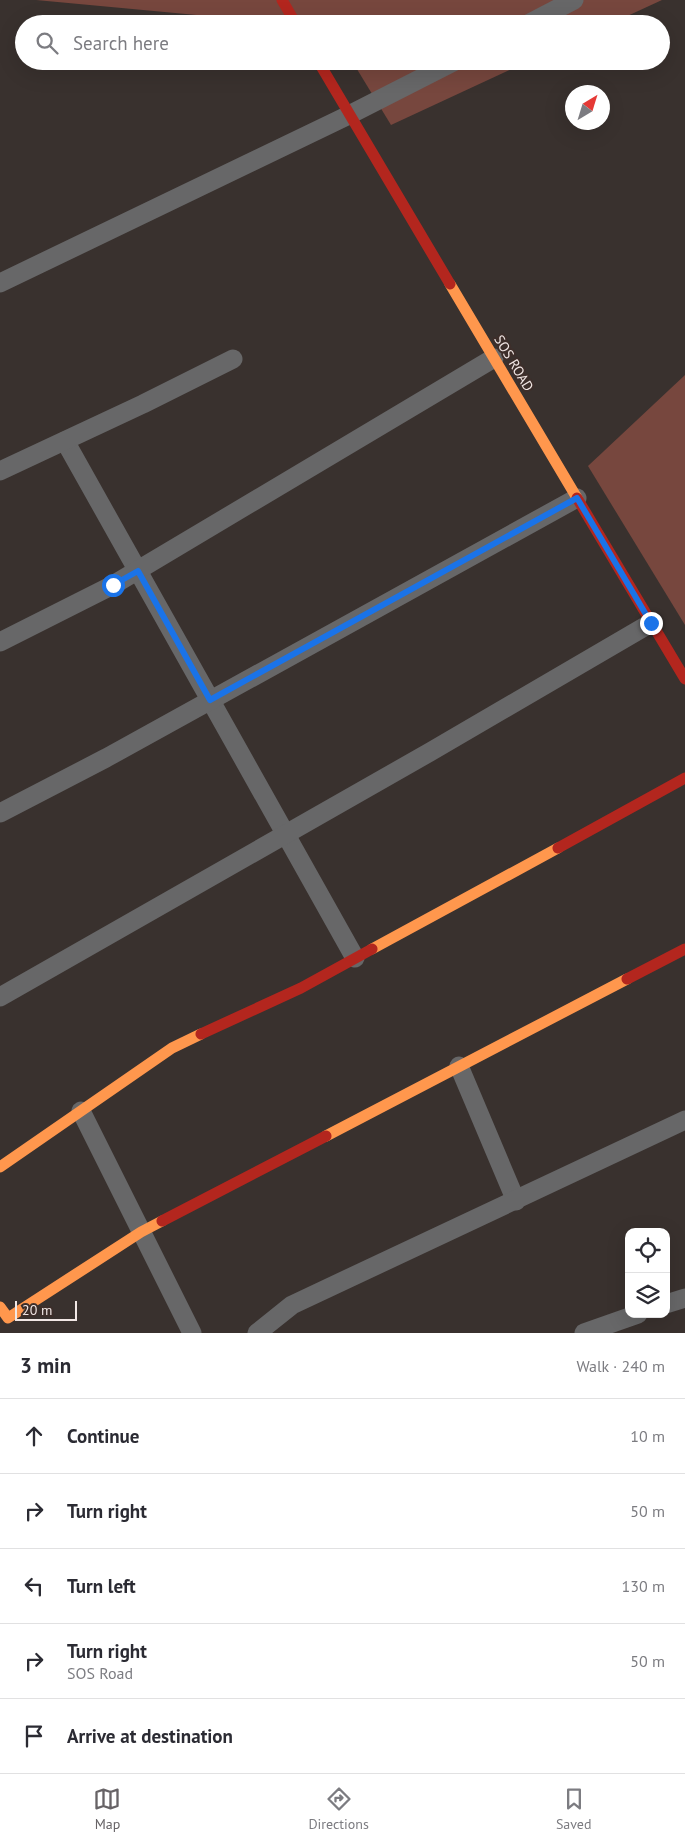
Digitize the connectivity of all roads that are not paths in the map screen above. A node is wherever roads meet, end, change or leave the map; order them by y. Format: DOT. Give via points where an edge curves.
graph roads {
  1 [pos="282,0"];
  2 [pos="574,0"];
  3 [pos="291,15"];
  4 [pos="545,15"];
  5 [pos="323,70"];
  6 [pos="438,70"];
  7 [pos="350,115"];
  8 [pos="0,283"];
  9 [pos="233,358"];
  10 [pos="494,358"];
  11 [pos="65,441"];
  12 [pos="0,471"];
  13 [pos="577,498"];
  14 [pos="138,571"];
  15 [pos="651,623"];
  16 [pos="0,642"];
  17 [pos="685,680"];
  18 [pos="210,700"];
  19 [pos="685,778"];
  20 [pos="0,813"];
  21 [pos="285,834"];
  22 [pos="685,949"];
  23 [pos="355,958"];
  24 [pos="0,997"];
  25 [pos="459,1066"];
  26 [pos="82,1111"];
  27 [pos="685,1120"];
  28 [pos="0,1167"];
  29 [pos="516,1200"];
  30 [pos="141,1232"];
  31 [pos="685,1298"];
  32 [pos="670,1303"];
  33 [pos="0,1308"];
  34 [pos="627,1318"];
  35 [pos="192,1333"];
  36 [pos="257,1333"];
  37 [pos="584,1333"];
  1 -- 3 [label="street"];
  2 -- 4 [label="street"];
  5 -- 7 [label="street, SOS ROAD"];
  6 -- 7 [label="street"];
  7 -- 8 [label="street"];
  7 -- 10 [label="street, SOS ROAD"];
  9 -- 11 [label="street"];
  10 -- 13 [label="street, SOS ROAD"];
  10 -- 14 [label="street"];
  11 -- 12 [label="street"];
  11 -- 14 [label="street"];
  13 -- 15 [label="street, SOS ROAD"];
  13 -- 18 [label="street"];
  14 -- 16 [label="street"];
  14 -- 18 [label="street"];
  15 -- 17 [label="street, SOS ROAD"];
  15 -- 21 [label="street"];
  18 -- 20 [label="street"];
  18 -- 21 [label="street"];
  19 -- 23 [label="street"];
  21 -- 23 [label="street"];
  21 -- 24 [label="street"];
  22 -- 25 [label="street"];
  23 -- 26 [label="street" via="301,988 172,1048"];
  25 -- 29 [label="street"];
  25 -- 30 [label="street"];
  26 -- 28 [label="street"];
  26 -- 30 [label="street"];
  27 -- 29 [label="street"];
  29 -- 36 [label="street" via="292,1305"];
  30 -- 33 [label="street" via="8,1318"];
  30 -- 35 [label="street"];
  31 -- 32 [label="street"];
  34 -- 37 [label="street"];
}
